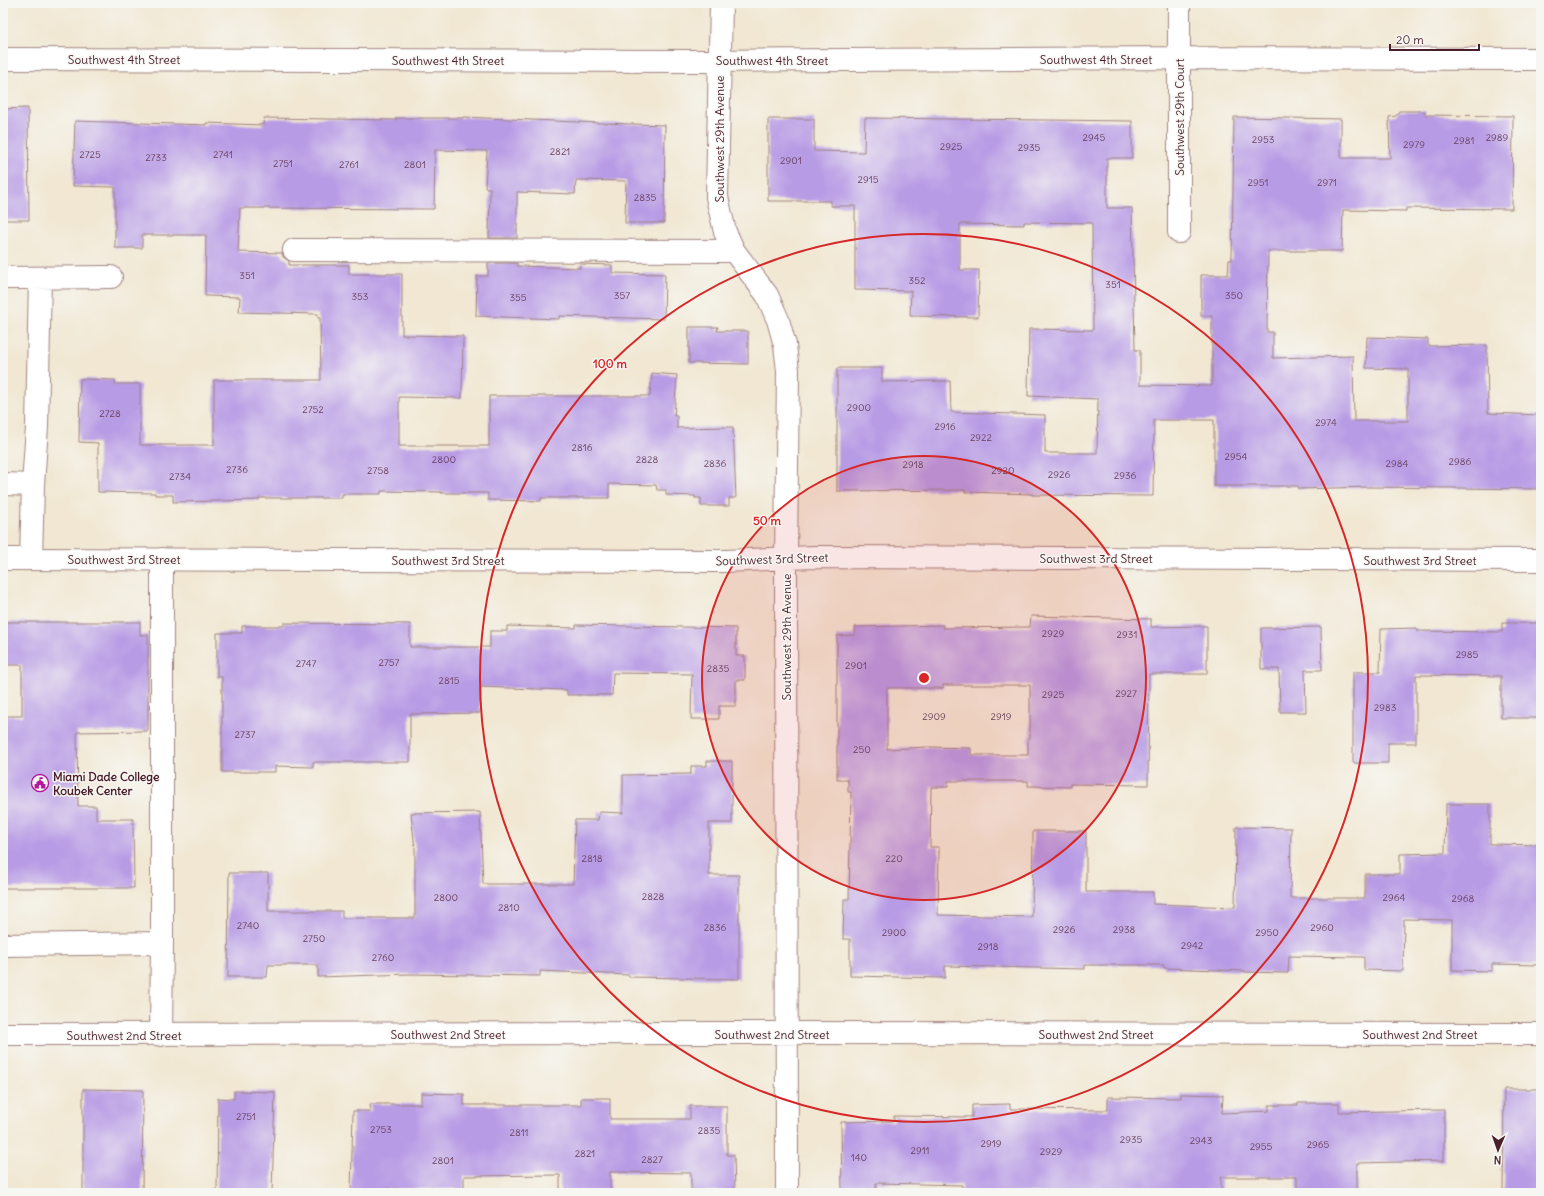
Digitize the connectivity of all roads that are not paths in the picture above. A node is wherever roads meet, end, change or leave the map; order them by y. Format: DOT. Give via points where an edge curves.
graph roads {
  1 [pos="720,3"];
  2 [pos="1179,3"];
  3 [pos="1178,58"];
  4 [pos="3,59"];
  5 [pos="1541,59"];
  6 [pos="720,60"];
  7 [pos="1179,232"];
  8 [pos="294,250"];
  9 [pos="734,251"];
  10 [pos="110,277"];
  11 [pos="3,278"];
  12 [pos="40,278"];
  13 [pos="3,484"];
  14 [pos="33,485"];
  15 [pos="31,559"];
  16 [pos="162,559"];
  17 [pos="786,559"];
  18 [pos="3,560"];
  19 [pos="1541,560"];
  20 [pos="162,943"];
  21 [pos="3,945"];
  22 [pos="3,1034"];
  23 [pos="786,1034"];
  24 [pos="1541,1034"];
  25 [pos="161,1035"];
  26 [pos="786,1193"];
  1 -- 6 [label="street, Southwest 29th Avenue"];
  2 -- 3 [label="street, Southwest 29th Court"];
  3 -- 5 [label="street, Southwest 4th Street"];
  3 -- 6 [label="street, Southwest 4th Street"];
  3 -- 7 [label="street, Southwest 29th Court"];
  4 -- 6 [label="street, Southwest 4th Street"];
  6 -- 9 [label="street, Southwest 29th Avenue" via="717,197 725,232"];
  8 -- 9 [label="street"];
  9 -- 17 [label="street, Southwest 29th Avenue" via="767,295 785,345 788,371"];
  10 -- 12 [label="street"];
  11 -- 12 [label="street"];
  12 -- 14 [label="street" via="37,427"];
  13 -- 14 [label="street"];
  14 -- 15 [label="street"];
  15 -- 16 [label="street, Southwest 3rd Street"];
  15 -- 18 [label="street, Southwest 3rd Street"];
  16 -- 17 [label="street, Southwest 3rd Street"];
  16 -- 20 [label="street"];
  17 -- 19 [label="street, Southwest 3rd Street" via="814,557"];
  17 -- 23 [label="street, Southwest 29th Avenue"];
  20 -- 21 [label="street"];
  20 -- 25 [label="street"];
  22 -- 25 [label="street, Southwest 2nd Street"];
  23 -- 24 [label="street, Southwest 2nd Street"];
  23 -- 25 [label="street, Southwest 2nd Street"];
  23 -- 26 [label="street, Southwest 29th Avenue"];
}
